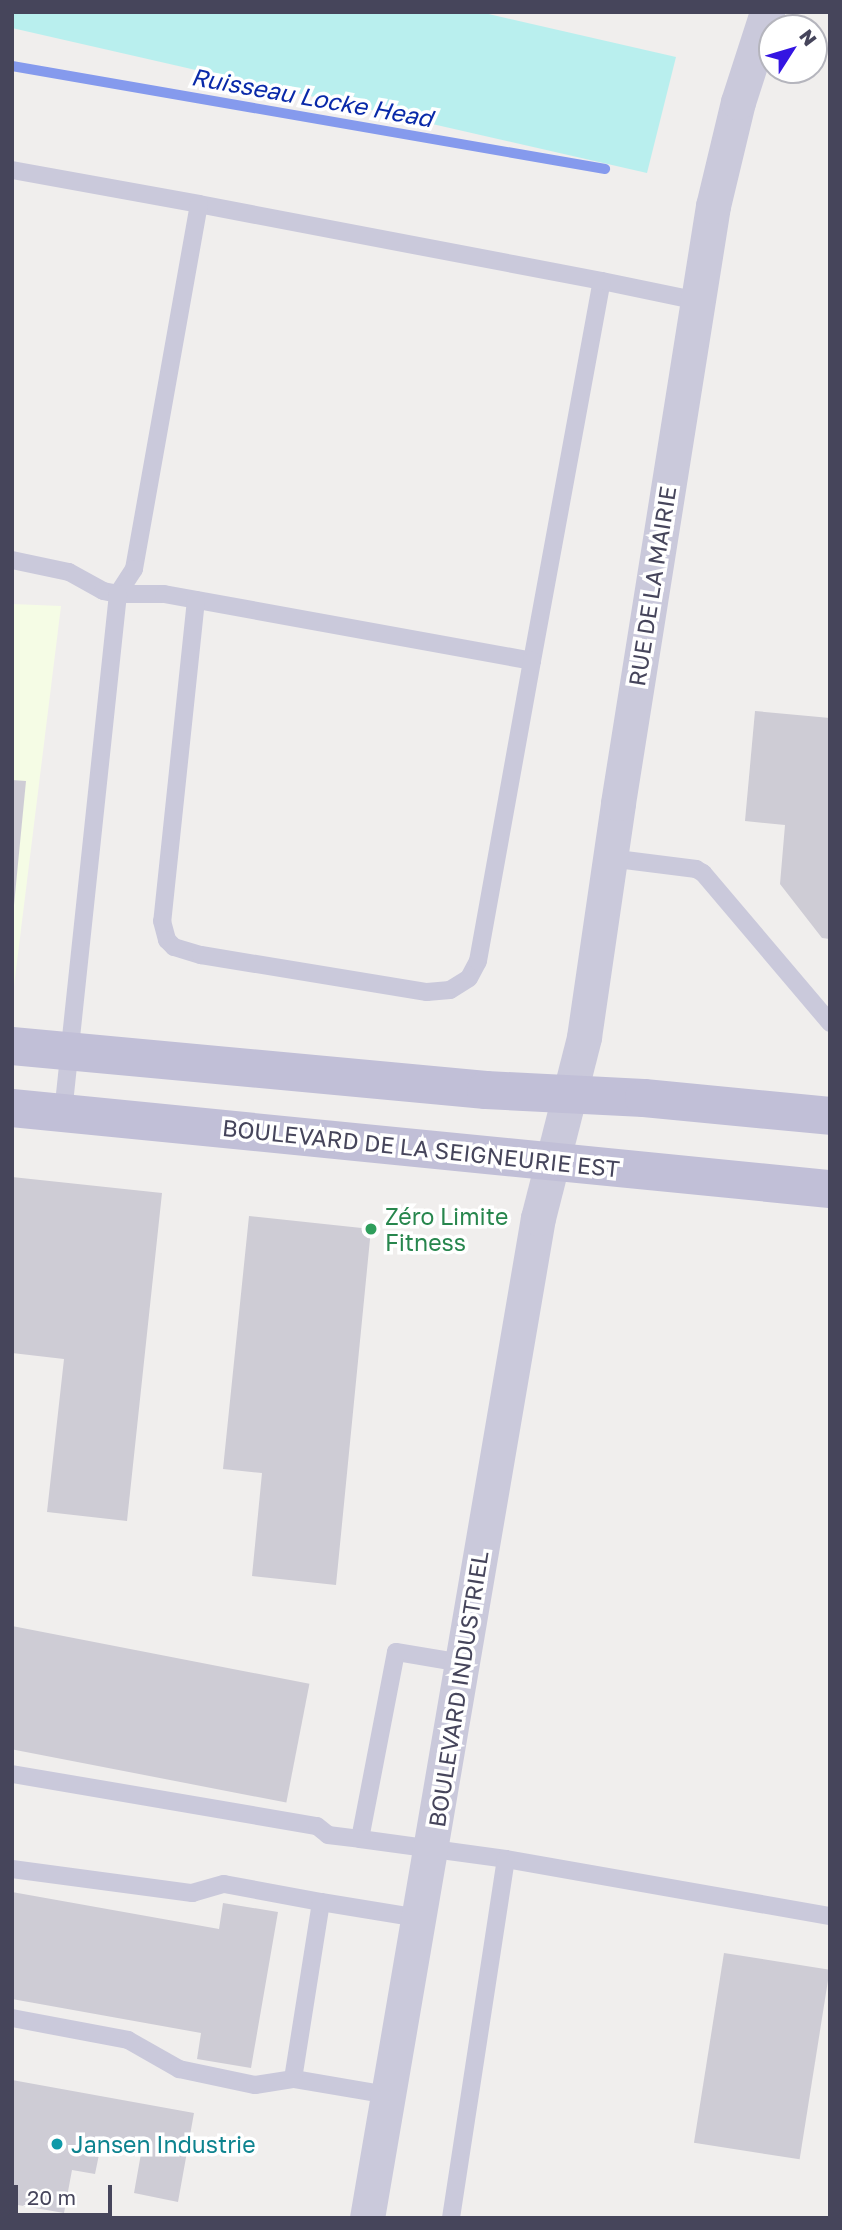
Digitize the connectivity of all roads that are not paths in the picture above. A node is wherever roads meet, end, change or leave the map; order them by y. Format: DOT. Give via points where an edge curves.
graph roads {
  1 [pos="767,12"];
  2 [pos="12,170"];
  3 [pos="199,204"];
  4 [pos="602,281"];
  5 [pos="699,301"];
  6 [pos="12,560"];
  7 [pos="118,594"];
  8 [pos="196,600"];
  9 [pos="531,661"];
  10 [pos="609,858"];
  11 [pos="830,1023"];
  12 [pos="12,1046"];
  13 [pos="70,1052"];
  14 [pos="571,1093"];
  15 [pos="12,1108"];
  16 [pos="63,1113"];
  17 [pos="830,1116"];
  18 [pos="552,1162"];
  19 [pos="830,1189"];
  20 [pos="462,1663"];
  21 [pos="12,1774"];
  22 [pos="360,1839"];
  23 [pos="432,1847"];
  24 [pos="506,1859"];
  25 [pos="12,1869"];
  26 [pos="321,1902"];
  27 [pos="830,1916"];
  28 [pos="419,1918"];
  29 [pos="12,2018"];
  30 [pos="293,2079"];
  31 [pos="388,2095"];
  32 [pos="367,2218"];
  33 [pos="451,2218"];
  1 -- 5 [label="street, RUE DE LA MAIRIE" via="728,139"];
  2 -- 3 [label="lane"];
  3 -- 4 [label="lane"];
  3 -- 7 [label="lane" via="134,569"];
  4 -- 5 [label="lane"];
  4 -- 9 [label="lane"];
  5 -- 10 [label="street, RUE DE LA MAIRIE"];
  6 -- 7 [label="lane" via="60,568 95,589"];
  7 -- 8 [label="lane" via="164,594"];
  7 -- 13 [label="lane"];
  8 -- 9 [label="lane"];
  8 -- 9 [label="lane" via="162,920 167,940 174,947 201,955 427,992 450,989 469,978 478,961"];
  10 -- 11 [label="lane" via="703,873"];
  10 -- 14 [label="street, RUE DE LA MAIRIE" via="584,1037"];
  12 -- 13 [label="main road"];
  13 -- 14 [label="main road" via="486,1090"];
  13 -- 16 [label="lane"];
  14 -- 17 [label="main road"];
  14 -- 18 [label="street, RUE DE LA MAIRIE"];
  15 -- 16 [label="main road, BOULEVARD DE LA SEIGNEURIE EST"];
  16 -- 18 [label="main road, BOULEVARD DE LA SEIGNEURIE EST"];
  18 -- 19 [label="main road, BOULEVARD DE LA SEIGNEURIE EST"];
  18 -- 20 [label="street, BOULEVARD INDUSTRIEL" via="538,1218"];
  20 -- 22 [label="lane" via="396,1652"];
  20 -- 23 [label="street, BOULEVARD INDUSTRIEL"];
  21 -- 22 [label="lane" via="317,1826 328,1835"];
  22 -- 23 [label="lane"];
  23 -- 24 [label="lane"];
  23 -- 28 [label="street, BOULEVARD INDUSTRIEL"];
  24 -- 27 [label="lane"];
  24 -- 33 [label="lane"];
  25 -- 26 [label="lane" via="192,1893 224,1884"];
  26 -- 28 [label="lane"];
  26 -- 30 [label="lane"];
  28 -- 31 [label="street, BOULEVARD INDUSTRIEL"];
  29 -- 30 [label="lane" via="128,2040 179,2069 255,2085"];
  30 -- 31 [label="lane"];
  31 -- 32 [label="street, BOULEVARD INDUSTRIEL"];
}
